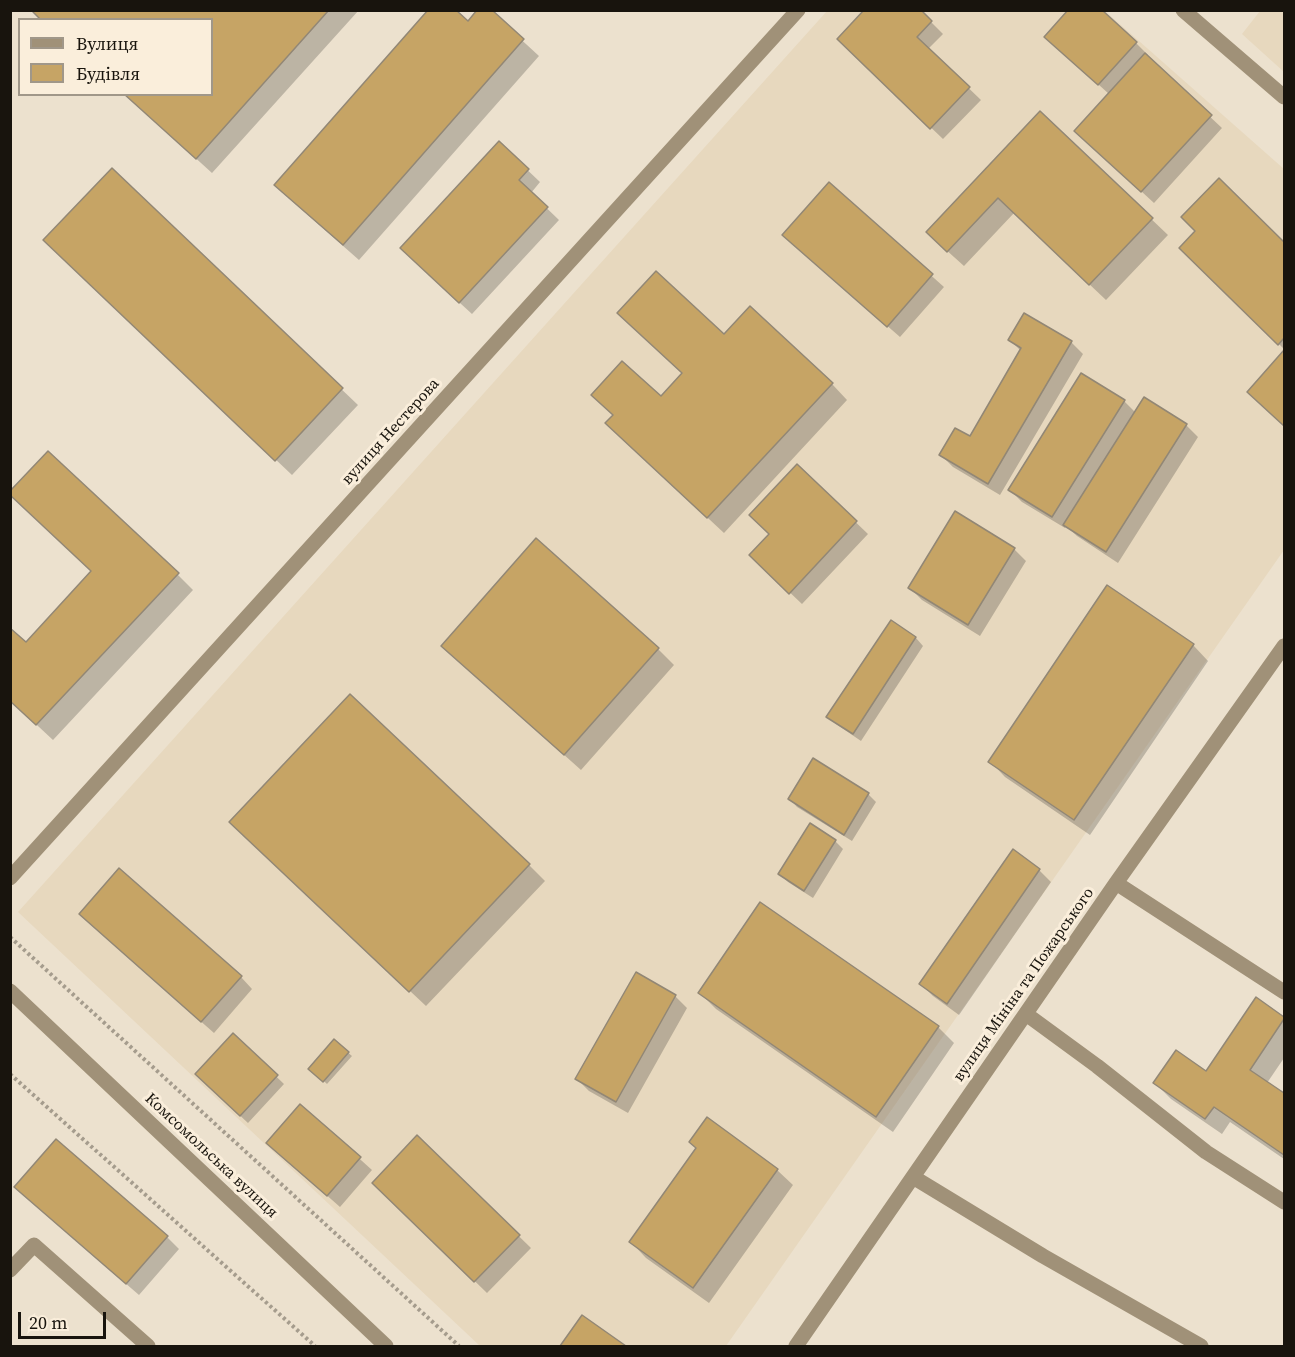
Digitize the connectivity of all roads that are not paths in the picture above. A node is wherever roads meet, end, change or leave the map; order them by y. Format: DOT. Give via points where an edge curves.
graph roads {
  1 [pos="798,10"];
  2 [pos="1182,10"];
  3 [pos="1284,97"];
  4 [pos="1284,646"];
  5 [pos="10,878"];
  6 [pos="1116,883"];
  7 [pos="10,991"];
  8 [pos="1284,992"];
  9 [pos="1026,1014"];
  10 [pos="913,1178"];
  11 [pos="1284,1202"];
  12 [pos="10,1270"];
  13 [pos="148,1347"];
  14 [pos="386,1347"];
  15 [pos="796,1347"];
  16 [pos="1201,1347"];
  1 -- 5 [label="street, вулиця Нестерова"];
  2 -- 3 [label="street"];
  4 -- 6 [label="street, вулиця Мініна та Пожарського"];
  6 -- 8 [label="street"];
  6 -- 9 [label="street, вулиця Мініна та Пожарського"];
  7 -- 14 [label="street, Комсомольська вулиця"];
  9 -- 10 [label="street, вулиця Мініна та Пожарського"];
  9 -- 11 [label="street" via="1206,1152"];
  10 -- 15 [label="street, вулиця Мініна та Пожарського"];
  10 -- 16 [label="street"];
  12 -- 13 [label="street" via="34,1245"];
}
